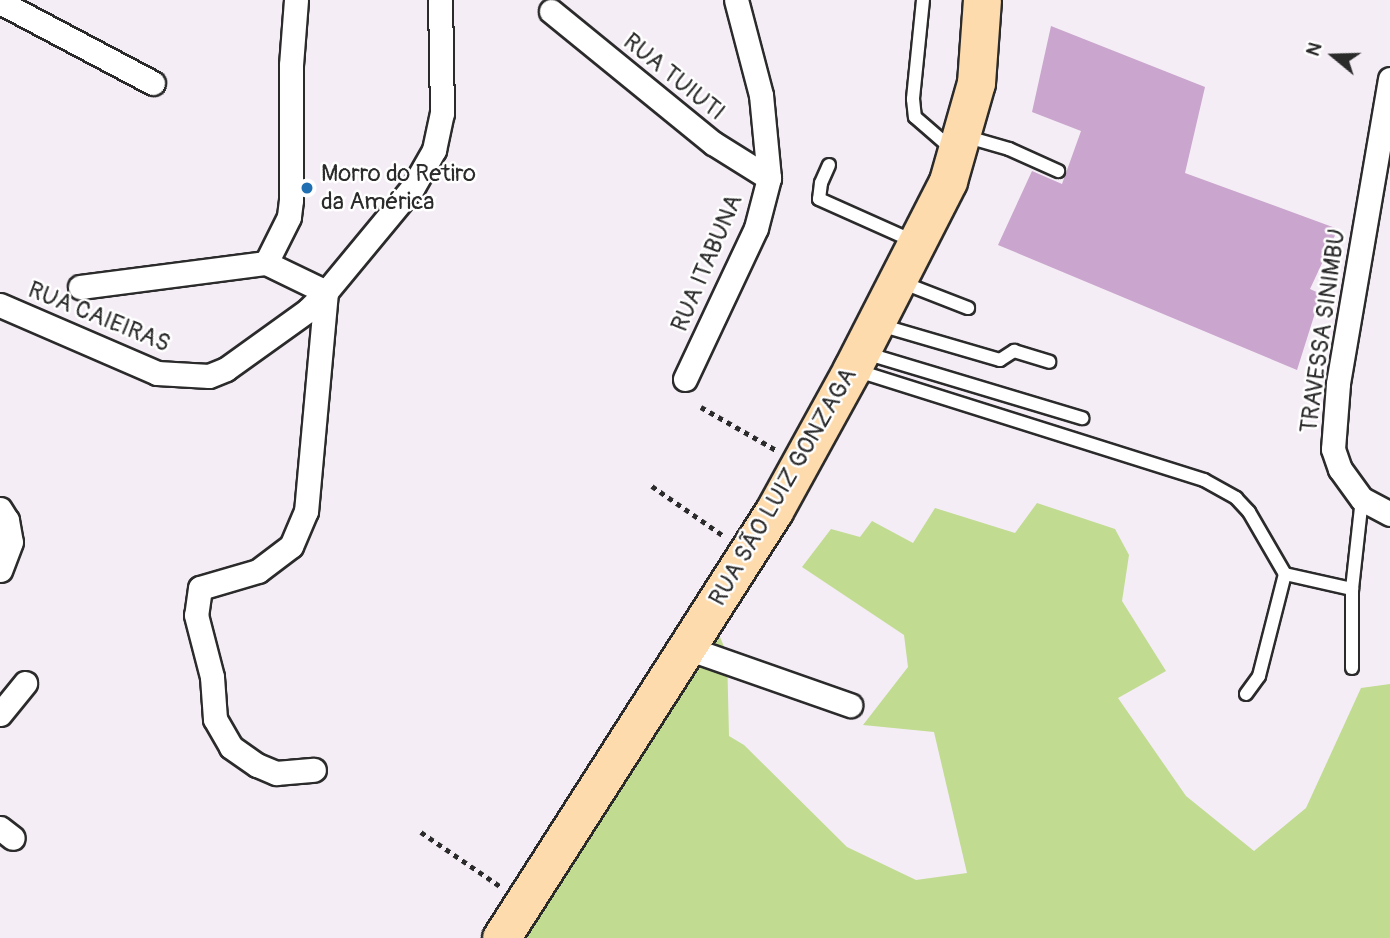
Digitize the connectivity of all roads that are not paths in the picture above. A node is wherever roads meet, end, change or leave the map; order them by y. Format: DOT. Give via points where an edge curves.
graph roads {
  1 [pos="296,0"];
  2 [pos="440,0"];
  3 [pos="736,0"];
  4 [pos="923,0"];
  5 [pos="982,0"];
  6 [pos="0,2"];
  7 [pos="551,11"];
  8 [pos="1390,79"];
  9 [pos="153,83"];
  10 [pos="958,144"];
  11 [pos="829,165"];
  12 [pos="1058,171"];
  13 [pos="769,178"];
  14 [pos="917,243"];
  15 [pos="266,263"];
  16 [pos="898,281"];
  17 [pos="80,287"];
  18 [pos="326,292"];
  19 [pos="0,305"];
  20 [pos="968,308"];
  21 [pos="863,348"];
  22 [pos="1049,362"];
  23 [pos="685,379"];
  24 [pos="1082,418"];
  25 [pos="1362,499"];
  26 [pos="0,509"];
  27 [pos="1390,514"];
  28 [pos="0,570"];
  29 [pos="1285,574"];
  30 [pos="1352,589"];
  31 [pos="687,649"];
  32 [pos="1352,668"];
  33 [pos="25,683"];
  34 [pos="1246,694"];
  35 [pos="850,705"];
  36 [pos="0,714"];
  37 [pos="314,770"];
  38 [pos="501,938"];
  1 -- 15 [label="street" via="291,200 289,217"];
  2 -- 18 [label="street, RUA CAIEIRAS" via="442,113 434,150 385,224"];
  3 -- 13 [label="street, RUA ITABUNA" via="761,95"];
  4 -- 10 [label="lane" via="915,117"];
  5 -- 10 [label="main road, RUA SÃO LUIZ GONZAGA" via="976,83"];
  6 -- 9 [label="street"];
  7 -- 13 [label="street, RUA TUIUTI" via="713,143"];
  8 -- 25 [label="street, TRAVESSA SINIMBU" via="1338,384 1333,449 1340,469"];
  10 -- 12 [label="lane" via="1009,149"];
  10 -- 14 [label="main road, RUA SÃO LUIZ GONZAGA" via="948,181"];
  11 -- 14 [label="lane" via="819,199"];
  13 -- 23 [label="street, RUA ITABUNA" via="756,228"];
  14 -- 16 [label="main road, RUA SÃO LUIZ GONZAGA"];
  15 -- 17 [label="street"];
  15 -- 18 [label="street"];
  16 -- 20 [label="lane"];
  16 -- 21 [label="main road, RUA SÃO LUIZ GONZAGA"];
  18 -- 19 [label="street, RUA CAIEIRAS" via="226,369 209,376 157,373"];
  18 -- 37 [label="street" via="311,466 301,523 291,546 258,571 200,588 196,598 212,677 215,719 226,741 257,765 276,773"];
  21 -- 22 [label="lane" via="1000,360 1014,351"];
  21 -- 24 [label="lane"];
  21 -- 29 [label="lane" via="1204,480 1236,498 1249,512"];
  21 -- 31 [label="main road, RUA SÃO LUIZ GONZAGA" via="802,464"];
  25 -- 27 [label="street"];
  25 -- 30 [label="lane"];
  26 -- 28 [label="street" via="11,542"];
  29 -- 30 [label="lane"];
  29 -- 34 [label="lane" via="1259,676"];
  30 -- 32 [label="lane"];
  31 -- 35 [label="street"];
  31 -- 38 [label="main road, RUA SÃO LUIZ GONZAGA"];
  33 -- 36 [label="street"];
}
